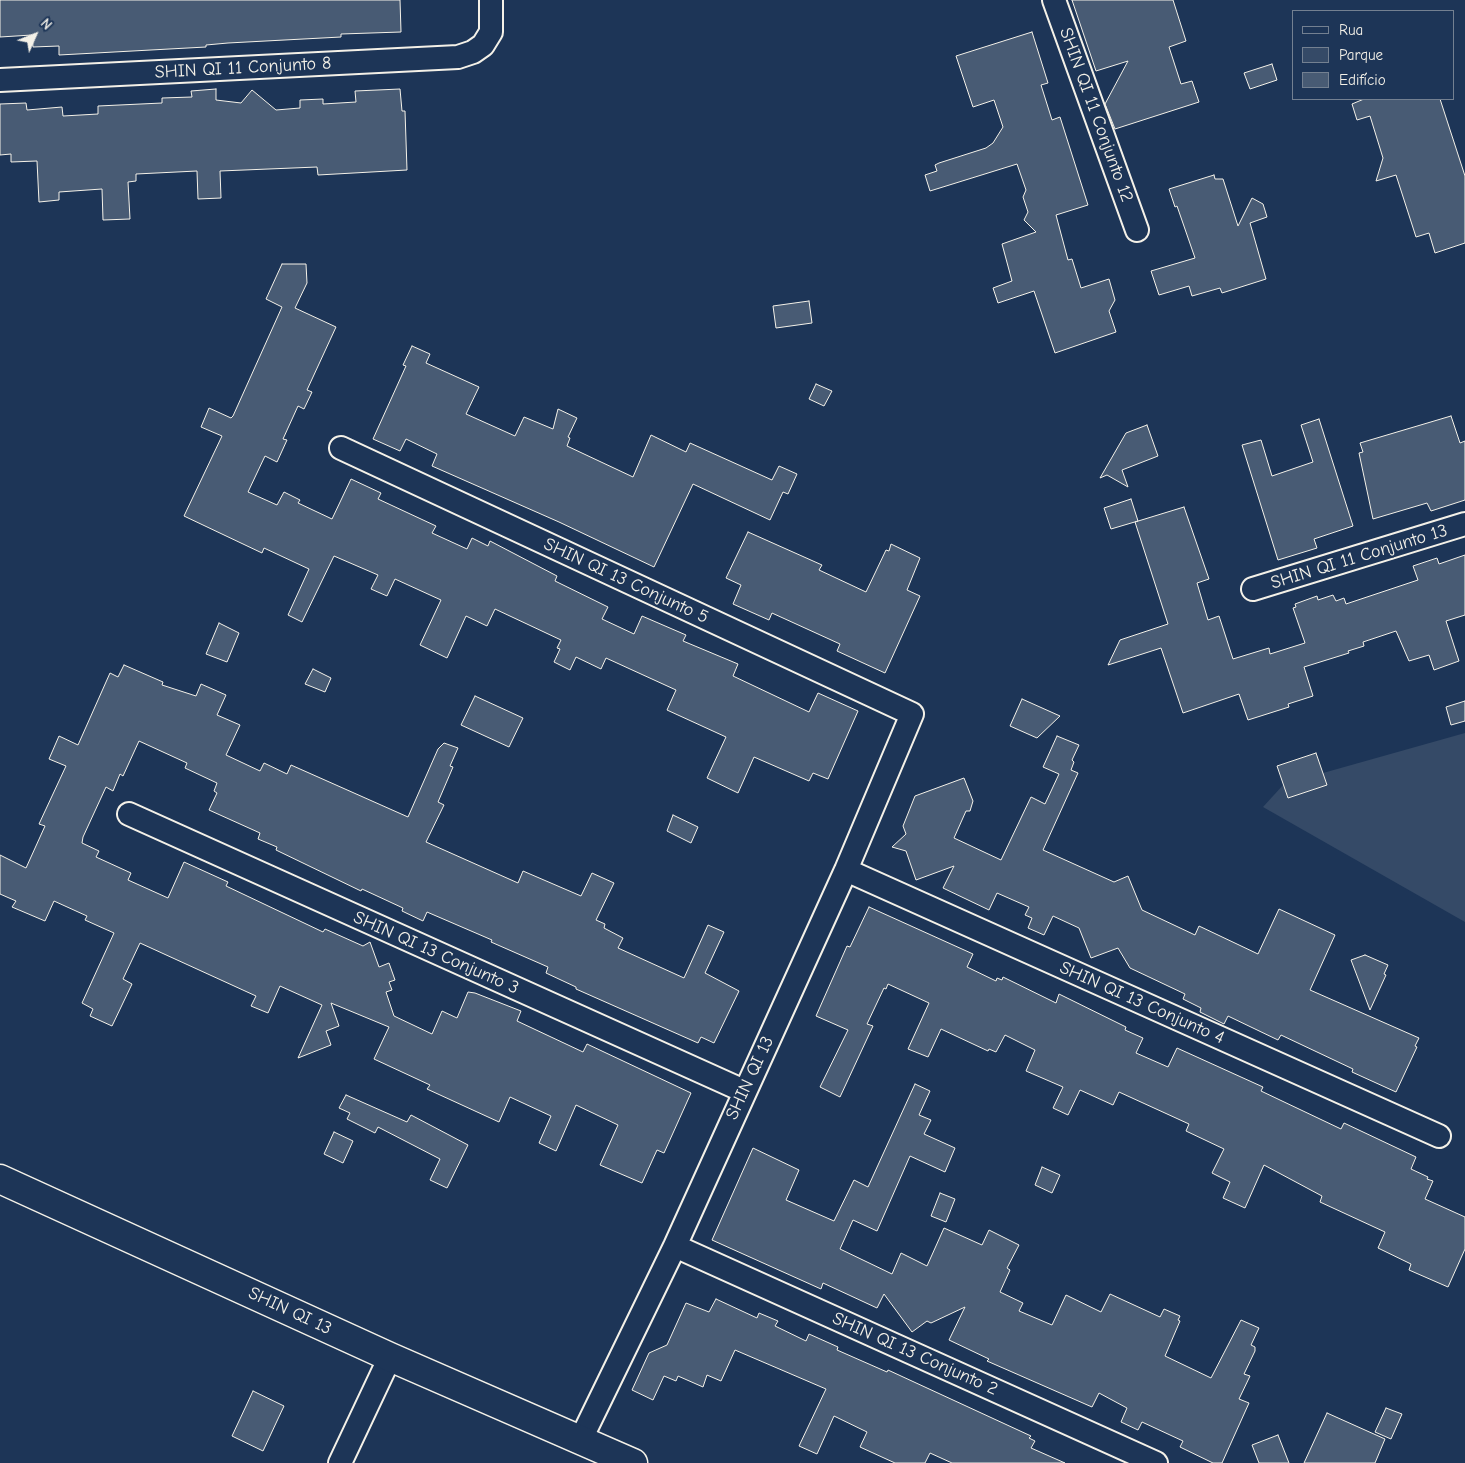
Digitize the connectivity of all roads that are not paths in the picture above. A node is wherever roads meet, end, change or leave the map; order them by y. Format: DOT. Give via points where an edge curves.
graph roads {
  1 [pos="491,0"];
  2 [pos="1054,0"];
  3 [pos="0,80"];
  4 [pos="1137,230"];
  5 [pos="341,448"];
  6 [pos="1465,524"];
  7 [pos="1253,590"];
  8 [pos="912,714"];
  9 [pos="129,814"];
  10 [pos="846,870"];
  11 [pos="744,1091"];
  12 [pos="1438,1136"];
  13 [pos="0,1179"];
  14 [pos="675,1246"];
  15 [pos="390,1356"];
  16 [pos="581,1439"];
  17 [pos="340,1463"];
  18 [pos="633,1463"];
  19 [pos="1156,1463"];
  1 -- 3 [label="street, SHIN QI 11 Conjunto 8" via="491,32 483,45 458,57"];
  2 -- 4 [label="street, SHIN QI 11 Conjunto 12"];
  5 -- 8 [label="street, SHIN QI 13 Conjunto 5"];
  6 -- 7 [label="street, SHIN QI 11 Conjunto 13"];
  8 -- 10 [label="street, SHIN QI 13"];
  9 -- 11 [label="street, SHIN QI 13 Conjunto 3"];
  10 -- 11 [label="street, SHIN QI 13"];
  10 -- 12 [label="street, SHIN QI 13 Conjunto 4"];
  11 -- 14 [label="street, SHIN QI 13"];
  13 -- 15 [label="street, SHIN QI 13"];
  14 -- 16 [label="street, SHIN QI 13"];
  14 -- 19 [label="street, SHIN QI 13 Conjunto 2"];
  15 -- 16 [label="street, SHIN QI 13"];
  15 -- 17 [label="street"];
  16 -- 18 [label="street, SHIN QI 13"];
}
